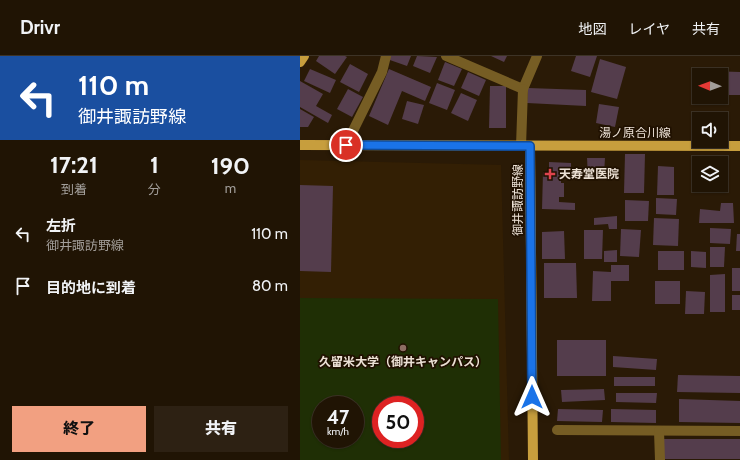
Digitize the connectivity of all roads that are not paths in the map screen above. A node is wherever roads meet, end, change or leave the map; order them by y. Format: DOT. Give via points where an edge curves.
graph roads {
  1 [pos="304,56"];
  2 [pos="386,56"];
  3 [pos="446,56"];
  4 [pos="537,56"];
  5 [pos="300,62"];
  6 [pos="522,89"];
  7 [pos="300,145"];
  8 [pos="346,145"];
  9 [pos="526,146"];
  10 [pos="740,146"];
  11 [pos="557,430"];
  12 [pos="659,431"];
  13 [pos="740,431"];
  14 [pos="533,460"];
  15 [pos="660,460"];
  1 -- 5 [label="main road"];
  2 -- 8 [label="street" via="382,72"];
  3 -- 6 [label="street"];
  4 -- 6 [label="street"];
  6 -- 9 [label="street"];
  7 -- 8 [label="main road, 御井諏訪野線"];
  8 -- 9 [label="main road, 御井諏訪野線"];
  9 -- 10 [label="main road, 湯ノ原合川線"];
  9 -- 14 [label="main road, 御井諏訪野線"];
  11 -- 12 [label="street"];
  12 -- 13 [label="street"];
  12 -- 15 [label="street"];
}
